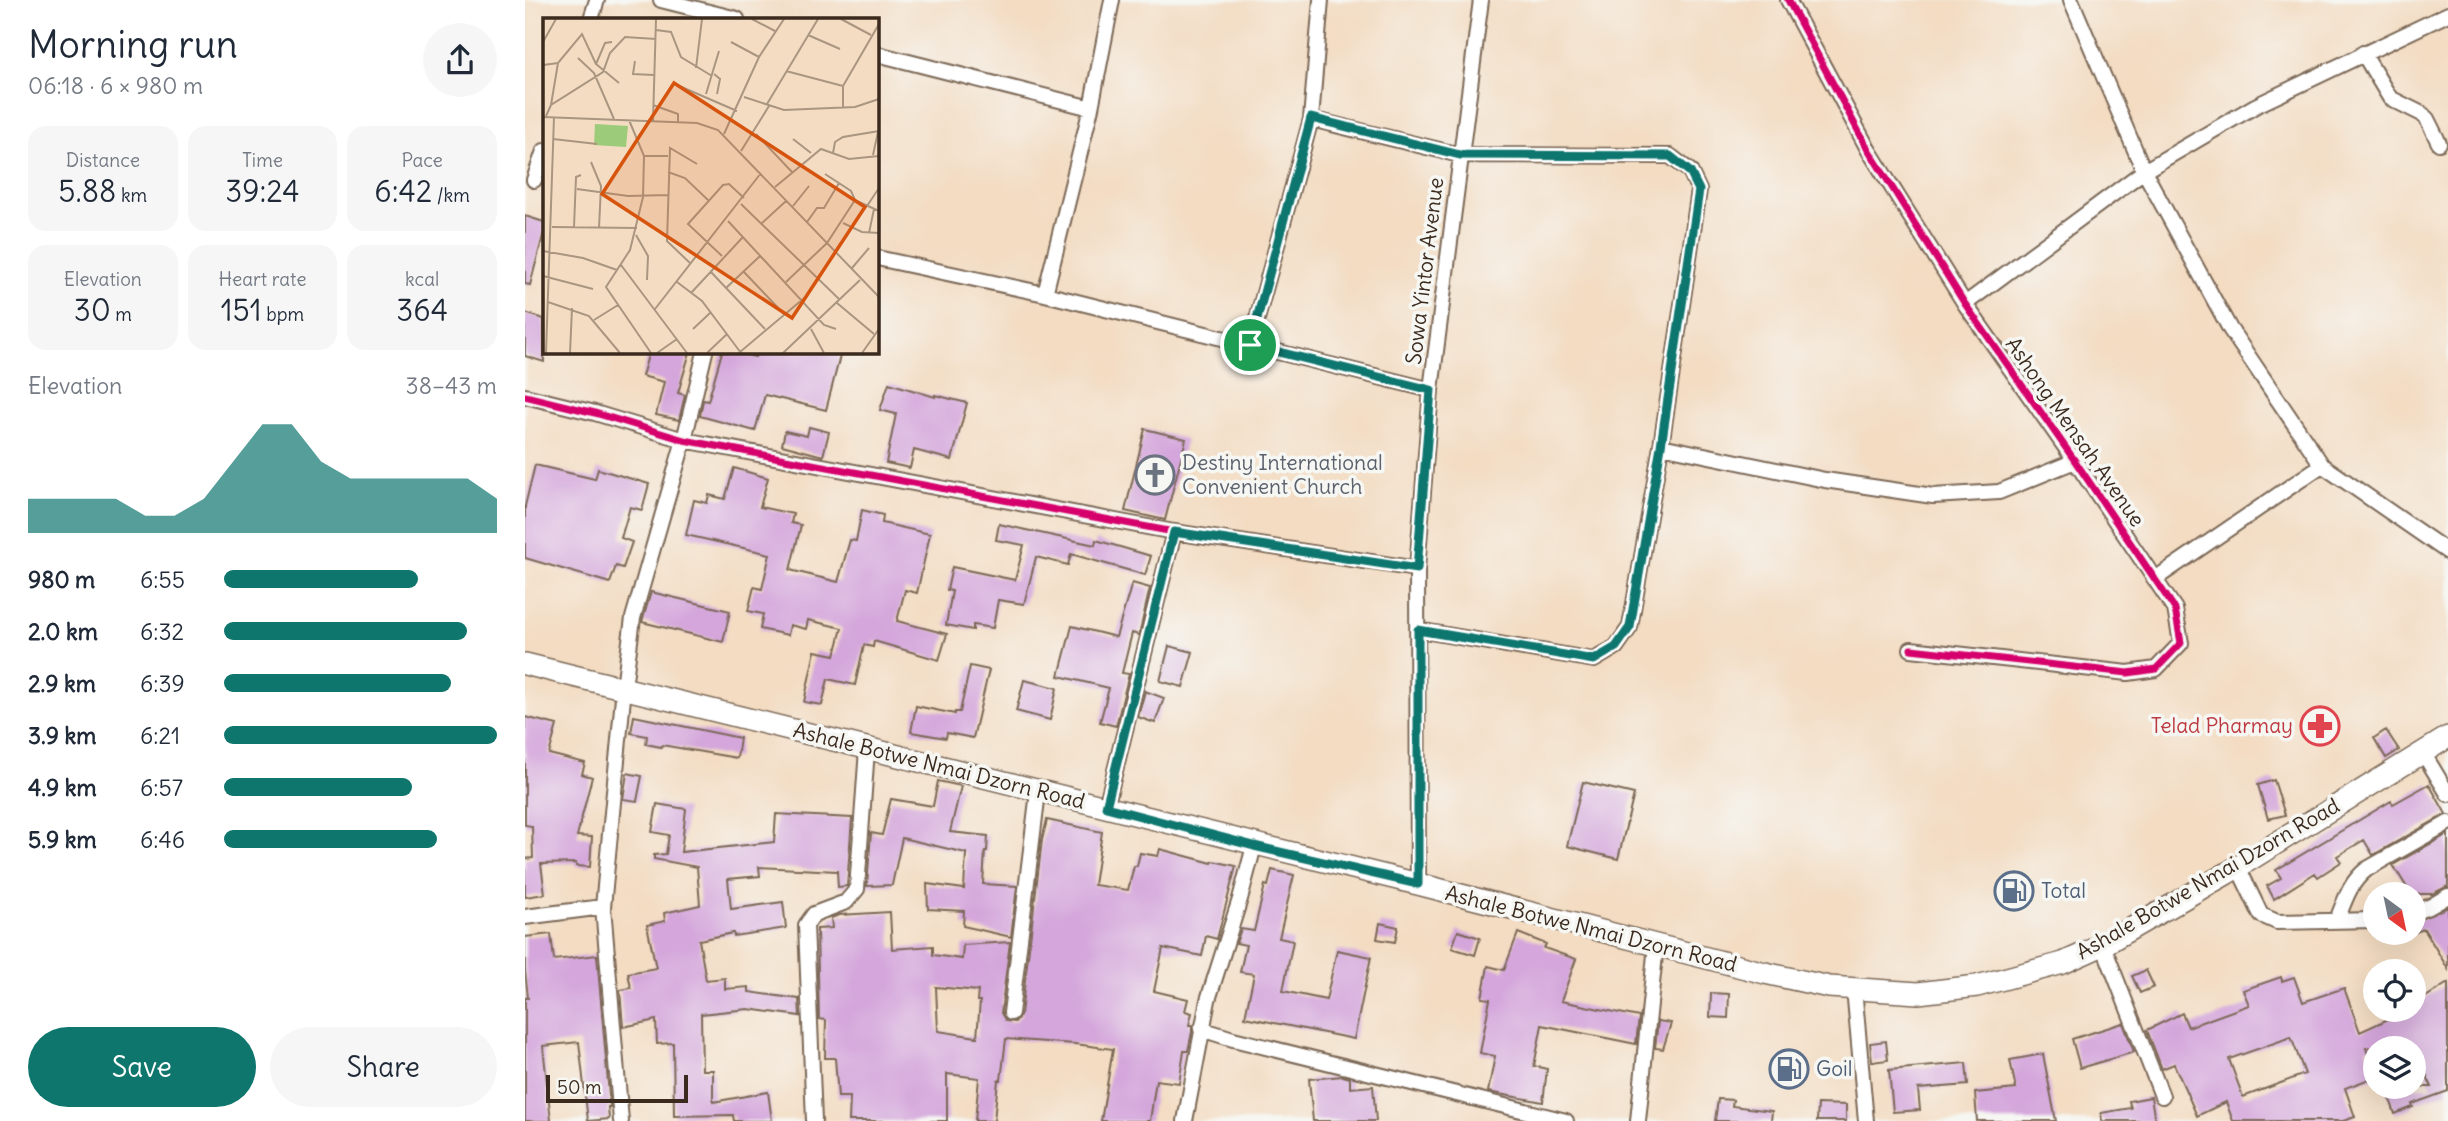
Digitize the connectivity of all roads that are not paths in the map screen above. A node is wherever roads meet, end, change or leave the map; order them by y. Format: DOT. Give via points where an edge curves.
graph roads {
  1 [pos="597,0"];
  2 [pos="660,0"];
  3 [pos="1112,0"];
  4 [pos="1321,0"];
  5 [pos="1481,0"];
  6 [pos="1788,0"];
  7 [pos="2071,0"];
  8 [pos="2448,14"];
  9 [pos="591,18"];
  10 [pos="733,18"];
  11 [pos="2363,53"];
  12 [pos="879,55"];
  13 [pos="1091,108"];
  14 [pos="1311,118"];
  15 [pos="2439,143"];
  16 [pos="543,154"];
  17 [pos="1460,155"];
  18 [pos="2144,171"];
  19 [pos="534,180"];
  20 [pos="879,258"];
  21 [pos="1045,293"];
  22 [pos="1965,304"];
  23 [pos="1250,345"];
  24 [pos="705,354"];
  25 [pos="1431,390"];
  26 [pos="525,396"];
  27 [pos="684,440"];
  28 [pos="1661,446"];
  29 [pos="2075,461"];
  30 [pos="2322,465"];
  31 [pos="1174,532"];
  32 [pos="2448,552"];
  33 [pos="1417,569"];
  34 [pos="2155,579"];
  35 [pos="1418,630"];
  36 [pos="1911,649"];
  37 [pos="525,664"];
  38 [pos="624,687"];
  39 [pos="2448,737"];
  40 [pos="867,749"];
  41 [pos="2422,751"];
  42 [pos="1038,792"];
  43 [pos="2448,794"];
  44 [pos="1106,807"];
  45 [pos="2448,823"];
  46 [pos="1254,846"];
  47 [pos="2238,866"];
  48 [pos="1418,884"];
  49 [pos="2448,897"];
  50 [pos="604,906"];
  51 [pos="2426,908"];
  52 [pos="525,917"];
  53 [pos="2337,920"];
  54 [pos="2363,920"];
  55 [pos="1656,945"];
  56 [pos="2103,945"];
  57 [pos="1854,988"];
  58 [pos="1011,1013"];
  59 [pos="1201,1029"];
  60 [pos="2162,1096"];
  61 [pos="621,1121"];
  62 [pos="814,1121"];
  63 [pos="1185,1121"];
  64 [pos="1566,1121"];
  65 [pos="1638,1121"];
  66 [pos="1866,1121"];
  1 -- 9 [label="street"];
  2 -- 10 [label="street"];
  3 -- 13 [label="street"];
  4 -- 14 [label="street"];
  5 -- 17 [label="street, Sowa Yintor Avenue"];
  6 -- 22 [label="street, Ashong Mensah Avenue" via="1868,149"];
  7 -- 18 [label="street"];
  8 -- 11 [label="street"];
  11 -- 15 [label="street" via="2390,98 2422,114"];
  11 -- 18 [label="street" via="2255,106"];
  12 -- 13 [label="street"];
  13 -- 21 [label="street"];
  14 -- 17 [label="street"];
  14 -- 23 [label="street"];
  16 -- 19 [label="street"];
  17 -- 25 [label="street, Sowa Yintor Avenue"];
  17 -- 28 [label="street" via="1670,156 1690,172 1699,190"];
  18 -- 22 [label="street"];
  18 -- 30 [label="street" via="2230,329"];
  20 -- 21 [label="street"];
  21 -- 23 [label="street"];
  22 -- 29 [label="street, Ashong Mensah Avenue"];
  23 -- 25 [label="street"];
  24 -- 27 [label="street"];
  25 -- 33 [label="street, Sowa Yintor Avenue"];
  26 -- 27 [label="street"];
  27 -- 31 [label="street"];
  27 -- 38 [label="street" via="633,618"];
  28 -- 29 [label="street" via="1825,480 1933,496 1999,492"];
  28 -- 35 [label="street" via="1630,627 1616,647 1594,660"];
  29 -- 34 [label="street, Ashong Mensah Avenue"];
  30 -- 32 [label="street"];
  30 -- 34 [label="street"];
  31 -- 33 [label="street"];
  31 -- 44 [label="street"];
  33 -- 35 [label="street, Sowa Yintor Avenue"];
  34 -- 36 [label="street, Ashong Mensah Avenue" via="2175,609 2181,643 2156,669 2128,673"];
  35 -- 48 [label="street, Sowa Yintor Avenue"];
  37 -- 38 [label="main road, Ashale Botwe Nmai Dzorn Road"];
  38 -- 40 [label="main road, Ashale Botwe Nmai Dzorn Road"];
  38 -- 50 [label="street"];
  39 -- 41 [label="main road, Ashale Botwe Nmai Dzorn Road"];
  40 -- 42 [label="main road, Ashale Botwe Nmai Dzorn Road"];
  40 -- 62 [label="street" via="857,889 846,902 814,914 806,925"];
  41 -- 43 [label="street"];
  41 -- 47 [label="main road, Ashale Botwe Nmai Dzorn Road"];
  42 -- 44 [label="main road, Ashale Botwe Nmai Dzorn Road"];
  42 -- 58 [label="street"];
  44 -- 46 [label="main road, Ashale Botwe Nmai Dzorn Road"];
  45 -- 53 [label="street" via="2357,877"];
  46 -- 48 [label="main road, Ashale Botwe Nmai Dzorn Road"];
  46 -- 59 [label="street"];
  47 -- 53 [label="street" via="2261,915 2277,922"];
  47 -- 56 [label="main road, Ashale Botwe Nmai Dzorn Road"];
  48 -- 55 [label="main road, Ashale Botwe Nmai Dzorn Road"];
  49 -- 51 [label="street"];
  50 -- 52 [label="street"];
  50 -- 61 [label="street"];
  53 -- 54 [label="street"];
  55 -- 57 [label="main road, Ashale Botwe Nmai Dzorn Road" via="1829,987"];
  55 -- 65 [label="street"];
  56 -- 57 [label="main road, Ashale Botwe Nmai Dzorn Road" via="2063,963 1963,989 1918,993"];
  56 -- 60 [label="street"];
  57 -- 66 [label="street"];
  59 -- 63 [label="street"];
  59 -- 64 [label="street"];
}
